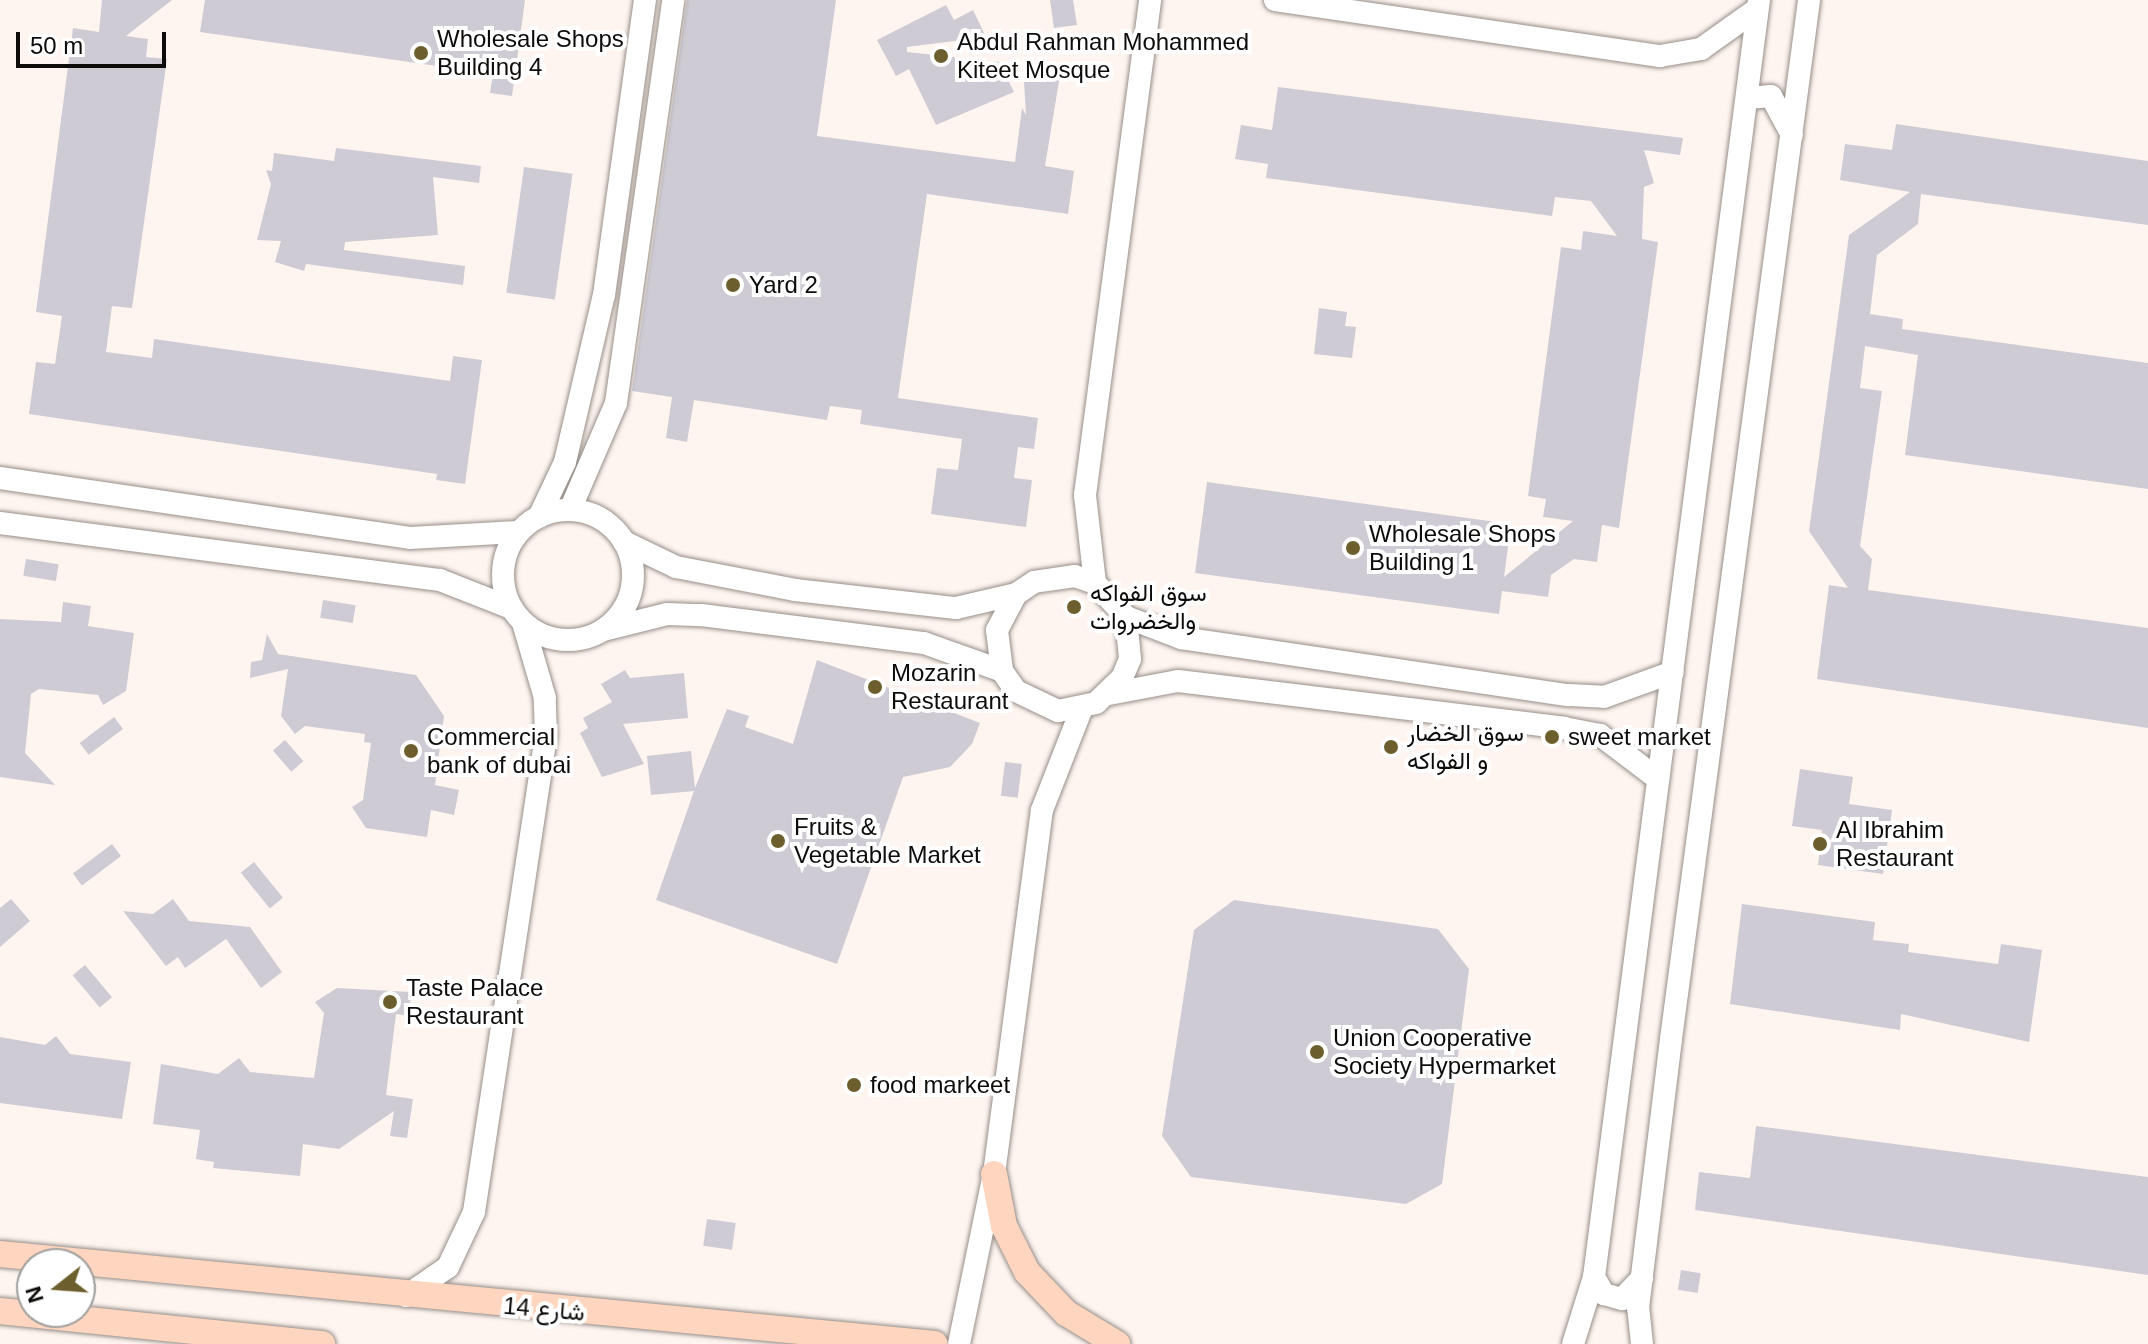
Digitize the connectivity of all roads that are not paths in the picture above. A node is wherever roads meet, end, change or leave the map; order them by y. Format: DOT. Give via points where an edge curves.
graph roads {
  1 [pos="645,0"];
  2 [pos="673,0"];
  3 [pos="1150,0"];
  4 [pos="1275,0"];
  5 [pos="1809,0"];
  6 [pos="1758,4"];
  7 [pos="1748,98"];
  8 [pos="1792,136"];
  9 [pos="0,478"];
  10 [pos="570,510"];
  11 [pos="539,517"];
  12 [pos="0,523"];
  13 [pos="518,532"];
  14 [pos="624,542"];
  15 [pos="1095,583"];
  16 [pos="1016,594"];
  17 [pos="517,616"];
  18 [pos="1126,617"];
  19 [pos="603,630"];
  20 [pos="1002,671"];
  21 [pos="1673,672"];
  22 [pos="1109,694"];
  23 [pos="1082,708"];
  24 [pos="1658,779"];
  25 [pos="994,1174"];
  26 [pos="0,1254"];
  27 [pos="153,1271"];
  28 [pos="96,1276"];
  29 [pos="1594,1277"];
  30 [pos="1642,1278"];
  31 [pos="405,1296"];
  32 [pos="0,1311"];
  33 [pos="322,1344"];
  34 [pos="935,1344"];
  35 [pos="959,1344"];
  36 [pos="1117,1344"];
  37 [pos="1573,1344"];
  38 [pos="1642,1344"];
  1 -- 11 [label="street" via="604,295 565,462"];
  2 -- 10 [label="street" via="618,391 597,459"];
  3 -- 15 [label="street" via="1085,495"];
  4 -- 6 [label="street" via="1660,56 1701,49"];
  5 -- 8 [label="street"];
  6 -- 7 [label="street"];
  7 -- 8 [label="street" via="1771,96"];
  7 -- 21 [label="street"];
  8 -- 30 [label="street"];
  9 -- 13 [label="street" via="410,538"];
  10 -- 11 [label="street"];
  10 -- 14 [label="street" via="600,520"];
  11 -- 13 [label="street"];
  12 -- 17 [label="street" via="440,580"];
  13 -- 17 [label="street" via="503,569"];
  14 -- 16 [label="street" via="676,567 795,590 956,608"];
  14 -- 19 [label="street" via="631,590"];
  15 -- 16 [label="street" via="1054,576"];
  15 -- 18 [label="street"];
  16 -- 20 [label="street" via="997,630"];
  17 -- 19 [label="street" via="562,640"];
  17 -- 31 [label="street" via="545,698 546,736 474,1212 448,1267"];
  18 -- 21 [label="street" via="1181,638 1569,695 1604,697"];
  18 -- 22 [label="street" via="1130,659"];
  19 -- 20 [label="street" via="667,614 701,615 924,643"];
  20 -- 23 [label="street" via="1036,705"];
  21 -- 24 [label="street"];
  22 -- 23 [label="street"];
  22 -- 24 [label="street" via="1178,681 1564,728 1600,735"];
  23 -- 25 [label="street" via="1042,810"];
  24 -- 29 [label="street"];
  25 -- 35 [label="street" via="970,1317"];
  25 -- 36 [label="main road" via="1004,1226 1027,1272 1066,1313"];
  26 -- 27 [label="main road"];
  27 -- 28 [label="main road"];
  27 -- 31 [label="main road, شارع 14"];
  29 -- 30 [label="street" via="1604,1294 1622,1299"];
  29 -- 37 [label="street"];
  30 -- 38 [label="street"];
  31 -- 34 [label="main road, شارع 14"];
  32 -- 33 [label="main road"];
}
